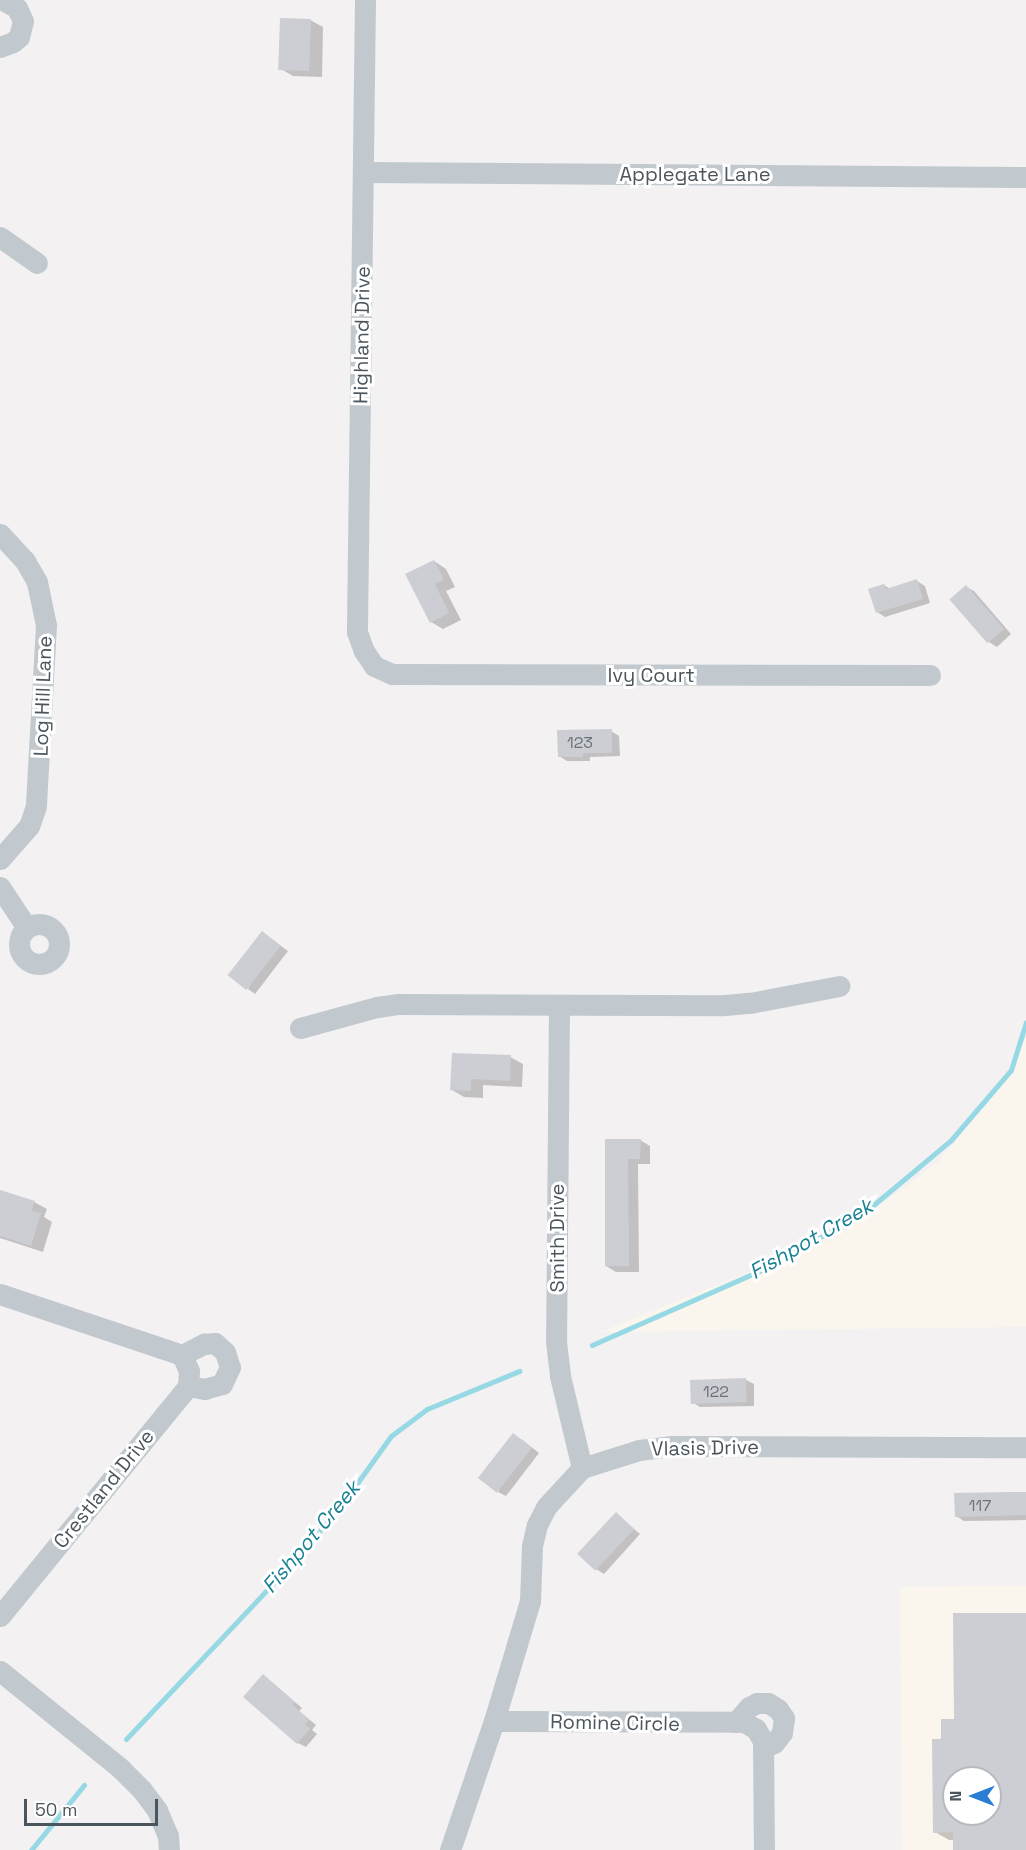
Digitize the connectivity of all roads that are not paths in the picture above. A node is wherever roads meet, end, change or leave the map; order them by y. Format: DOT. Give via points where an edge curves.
graph roads {
  1 [pos="3,0"];
  2 [pos="365,0"];
  3 [pos="0,46"];
  4 [pos="364,172"];
  5 [pos="1026,177"];
  6 [pos="0,237"];
  7 [pos="37,263"];
  8 [pos="0,534"];
  9 [pos="374,666"];
  10 [pos="930,675"];
  11 [pos="0,859"];
  12 [pos="0,887"];
  13 [pos="27,928"];
  14 [pos="839,986"];
  15 [pos="559,1006"];
  16 [pos="300,1028"];
  17 [pos="0,1294"];
  18 [pos="182,1355"];
  19 [pos="188,1386"];
  20 [pos="1026,1447"];
  21 [pos="582,1468"];
  22 [pos="0,1616"];
  23 [pos="0,1671"];
  24 [pos="494,1721"];
  25 [pos="736,1722"];
  26 [pos="763,1748"];
  27 [pos="169,1850"];
  28 [pos="450,1850"];
  29 [pos="764,1850"];
  1 -- 3 [label="street" via="17,8 23,21 19,37"];
  2 -- 4 [label="street, Highland Drive"];
  4 -- 5 [label="street, Applegate Lane"];
  4 -- 9 [label="street, Highland Drive" via="357,632"];
  6 -- 7 [label="street"];
  8 -- 11 [label="street, Log Hill Lane" via="38,582 46,625 36,806 29,826"];
  9 -- 10 [label="street, Ivy Court" via="392,674"];
  12 -- 13 [label="street"];
  14 -- 15 [label="street" via="725,1005"];
  15 -- 16 [label="street" via="399,1004"];
  15 -- 21 [label="street, Smith Drive" via="556,1342"];
  17 -- 18 [label="street"];
  18 -- 19 [label="street" via="189,1371"];
  18 -- 19 [label="street" via="215,1343 225,1352 230,1367 222,1384 206,1389"];
  19 -- 22 [label="street, Crestland Drive"];
  20 -- 21 [label="street, Vlasis Drive" via="671,1446 639,1450"];
  21 -- 24 [label="street, Vlasis Drive" via="546,1507 537,1525 532,1546 530,1601"];
  23 -- 27 [label="street" via="142,1790 158,1810"];
  24 -- 25 [label="street, Romine Circle"];
  24 -- 28 [label="street, Vlasis Drive"];
  25 -- 26 [label="street" via="756,1729"];
  25 -- 26 [label="street" via="757,1702 768,1702 778,1709 784,1718 782,1733"];
  26 -- 29 [label="street"];
}
